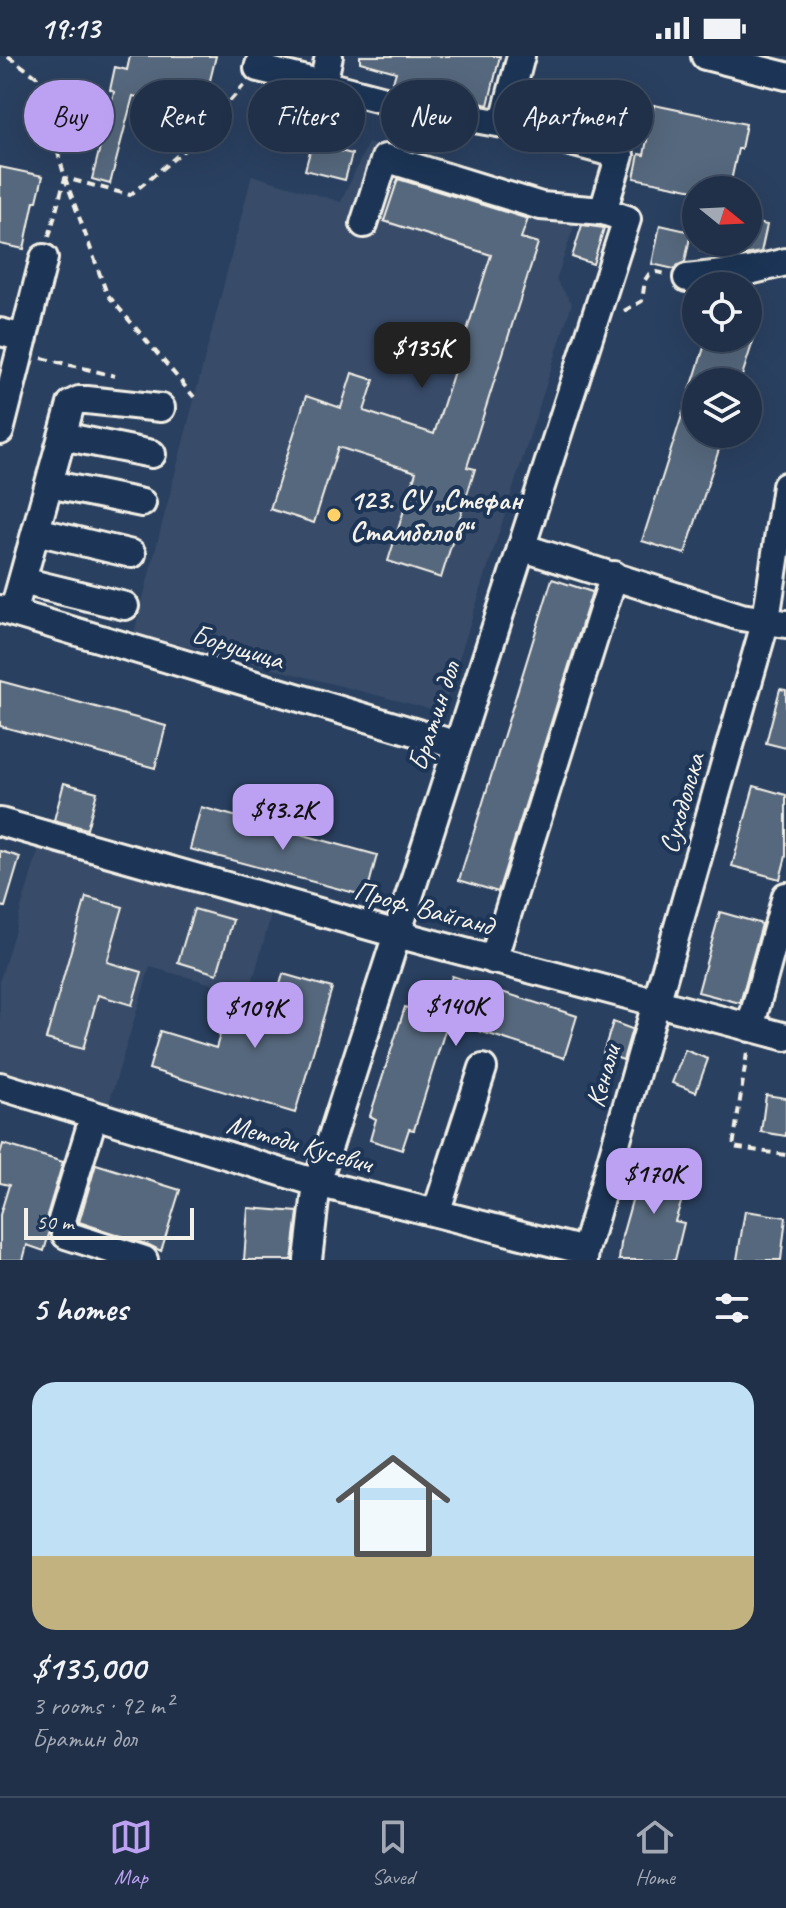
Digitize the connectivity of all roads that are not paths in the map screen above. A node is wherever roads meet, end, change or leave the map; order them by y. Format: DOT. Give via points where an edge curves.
graph roads {
  1 [pos="329,56"];
  2 [pos="521,56"];
  3 [pos="705,56"];
  4 [pos="260,62"];
  5 [pos="786,76"];
  6 [pos="312,80"];
  7 [pos="324,80"];
  8 [pos="515,80"];
  9 [pos="365,95"];
  10 [pos="494,122"];
  11 [pos="609,152"];
  12 [pos="615,215"];
  13 [pos="364,224"];
  14 [pos="44,258"];
  15 [pos="786,262"];
  16 [pos="740,272"];
  17 [pos="15,341"];
  18 [pos="170,401"];
  19 [pos="0,431"];
  20 [pos="62,436"];
  21 [pos="152,454"];
  22 [pos="49,484"];
  23 [pos="786,486"];
  24 [pos="142,503"];
  25 [pos="36,531"];
  26 [pos="521,547"];
  27 [pos="132,554"];
  28 [pos="614,575"];
  29 [pos="22,581"];
  30 [pos="125,606"];
  31 [pos="7,611"];
  32 [pos="776,622"];
  33 [pos="458,745"];
  34 [pos="0,822"];
  35 [pos="786,896"];
  36 [pos="397,934"];
  37 [pos="493,960"];
  38 [pos="657,1003"];
  39 [pos="750,1028"];
  40 [pos="786,1037"];
  41 [pos="483,1068"];
  42 [pos="1,1089"];
  43 [pos="94,1115"];
  44 [pos="317,1183"];
  45 [pos="436,1213"];
  46 [pos="584,1255"];
  47 [pos="144,1260"];
  48 [pos="308,1260"];
  1 -- 7 [label="street"];
  2 -- 8 [label="street"];
  3 -- 5 [label="street"];
  4 -- 6 [label="street"];
  9 -- 10 [label="street"];
  11 -- 12 [label="street, Братин дол" via="620,155"];
  12 -- 13 [label="street" via="541,206 385,158"];
  12 -- 26 [label="street, Братин дол" via="595,320"];
  14 -- 17 [label="street"];
  15 -- 16 [label="street"];
  17 -- 19 [label="street"];
  18 -- 20 [label="street" via="79,400 71,404"];
  20 -- 21 [label="street"];
  20 -- 22 [label="street"];
  22 -- 24 [label="street"];
  22 -- 25 [label="street"];
  23 -- 32 [label="street, Суходолска"];
  25 -- 27 [label="street"];
  25 -- 29 [label="street"];
  26 -- 28 [label="street"];
  26 -- 33 [label="street, Братин дол"];
  28 -- 32 [label="street" via="741,617"];
  28 -- 37 [label="street"];
  29 -- 30 [label="street"];
  29 -- 31 [label="street"];
  31 -- 33 [label="street, Борущица"];
  32 -- 38 [label="street, Суходолска"];
  33 -- 36 [label="street, Братин дол"];
  34 -- 36 [label="street, Проф. Вайганд"];
  35 -- 39 [label="street"];
  36 -- 37 [label="street, Проф. Вайганд"];
  36 -- 44 [label="street, Братин дол"];
  37 -- 38 [label="street, Проф. Вайганд"];
  38 -- 39 [label="street, Проф. Вайганд"];
  38 -- 46 [label="street, Кенали"];
  39 -- 40 [label="street, Проф. Вайганд"];
  41 -- 45 [label="street"];
  42 -- 43 [label="street, Методи Кусевич"];
  43 -- 44 [label="street, Методи Кусевич"];
  43 -- 47 [label="street" via="62,1220 66,1235"];
  44 -- 45 [label="street, Методи Кусевич"];
  44 -- 48 [label="street, Братин дол"];
  45 -- 46 [label="street, Методи Кусевич"];
}
